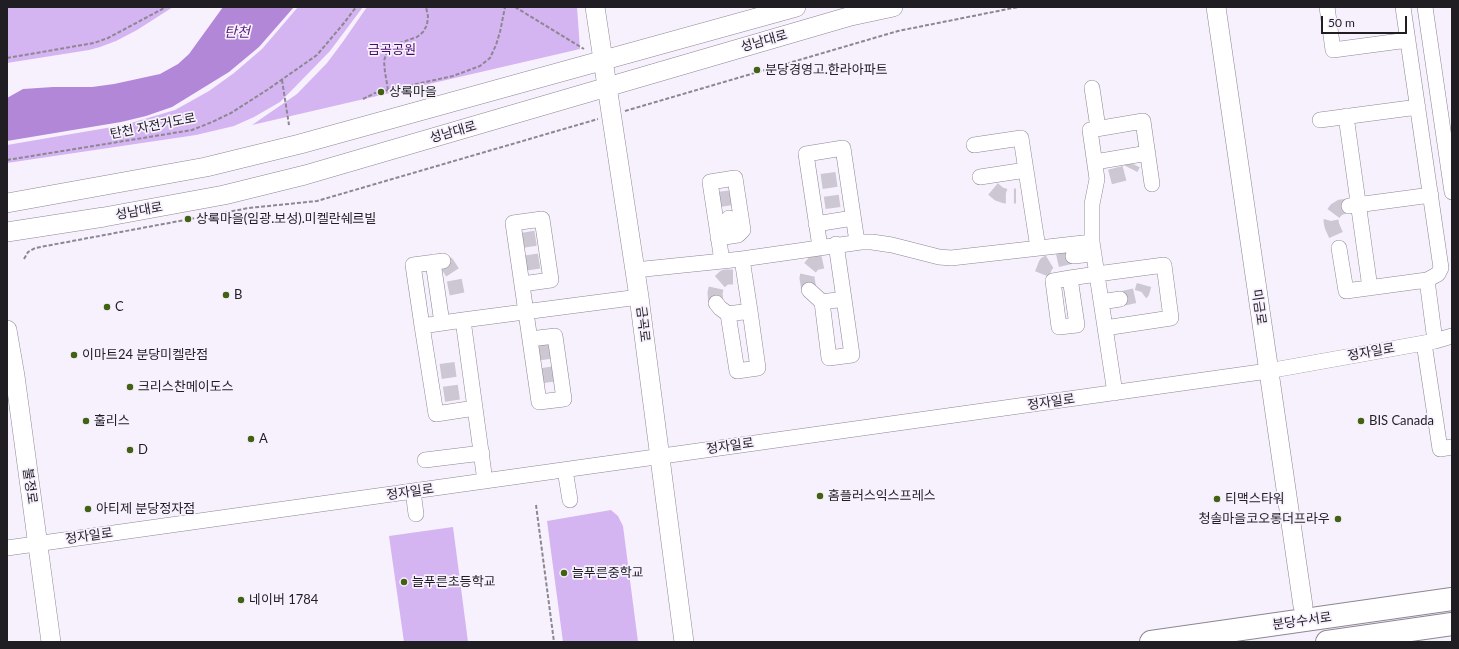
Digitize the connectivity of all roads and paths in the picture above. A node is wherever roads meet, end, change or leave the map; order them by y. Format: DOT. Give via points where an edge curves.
graph roads {
  1 [pos="166,7"];
  2 [pos="356,7"];
  3 [pos="426,7"];
  4 [pos="505,7"];
  5 [pos="515,7"];
  6 [pos="595,7"];
  7 [pos="796,7"];
  8 [pos="893,7"];
  9 [pos="1018,7"];
  10 [pos="1216,7"];
  11 [pos="1327,7"];
  12 [pos="1403,7"];
  13 [pos="1426,7"];
  14 [pos="162,8"];
  15 [pos="1408,40"];
  16 [pos="572,43"];
  17 [pos="7,58"];
  18 [pos="603,60"];
  19 [pos="282,80"];
  20 [pos="607,87"];
  21 [pos="1092,88"];
  22 [pos="388,90"];
  23 [pos="363,99"];
  24 [pos="1446,104"];
  25 [pos="1418,107"];
  26 [pos="611,115"];
  27 [pos="1346,116"];
  28 [pos="1320,120"];
  29 [pos="289,125"];
  30 [pos="1098,128"];
  31 [pos="974,145"];
  32 [pos="1148,153"];
  33 [pos="7,160"];
  34 [pos="1095,162"];
  35 [pos="1026,170"];
  36 [pos="980,176"];
  37 [pos="1152,184"];
  38 [pos="1452,192"];
  39 [pos="1431,195"];
  40 [pos="7,203"];
  41 [pos="1354,205"];
  42 [pos="729,218"];
  43 [pos="853,218"];
  44 [pos="816,224"];
  45 [pos="7,232"];
  46 [pos="857,242"];
  47 [pos="836,244"];
  48 [pos="820,247"];
  49 [pos="1038,248"];
  50 [pos="1093,248"];
  51 [pos="1339,248"];
  52 [pos="1073,256"];
  53 [pos="24,259"];
  54 [pos="742,259"];
  55 [pos="722,261"];
  56 [pos="635,270"];
  57 [pos="1097,274"];
  58 [pos="1070,278"];
  59 [pos="530,279"];
  60 [pos="1427,280"];
  61 [pos="1370,288"];
  62 [pos="809,290"];
  63 [pos="639,297"];
  64 [pos="844,299"];
  65 [pos="1120,299"];
  66 [pos="822,302"];
  67 [pos="1101,302"];
  68 [pos="716,303"];
  69 [pos="750,311"];
  70 [pos="527,312"];
  71 [pos="728,314"];
  72 [pos="463,320"];
  73 [pos="442,324"];
  74 [pos="422,326"];
  75 [pos="1105,328"];
  76 [pos="7,330"];
  77 [pos="1452,336"];
  78 [pos="537,340"];
  79 [pos="1429,342"];
  80 [pos="1268,371"];
  81 [pos="11,376"];
  82 [pos="1115,393"];
  83 [pos="475,408"];
  84 [pos="1452,447"];
  85 [pos="482,453"];
  86 [pos="660,456"];
  87 [pos="425,460"];
  88 [pos="565,470"];
  89 [pos="485,481"];
  90 [pos="413,491"];
  91 [pos="570,500"];
  92 [pos="536,505"];
  93 [pos="416,514"];
  94 [pos="38,543"];
  95 [pos="7,548"];
  96 [pos="1452,586"];
  97 [pos="1452,599"];
  98 [pos="1303,606"];
  99 [pos="1452,612"];
  100 [pos="1452,624"];
  101 [pos="1333,629"];
  102 [pos="1178,638"];
  103 [pos="51,642"];
  104 [pos="554,642"];
  105 [pos="684,642"];
  106 [pos="1151,642"];
  107 [pos="1250,642"];
  1 -- 14 [label="path"];
  2 -- 19 [label="path, 탄천 자전거도로" via="316,55"];
  3 -- 22 [label="path" via="427,25 423,32 414,39 394,45 386,54 384,62"];
  4 -- 22 [label="path" via="496,45 490,58 480,66 453,76"];
  5 -- 16 [label="path"];
  6 -- 18 [label="main road, 금곡로"];
  7 -- 18 [label="main road, 성남대로"];
  8 -- 20 [label="main road, 성남대로" via="851,16"];
  9 -- 26 [label="path" via="898,31"];
  10 -- 80 [label="main road, 미금로"];
  11 -- 15 [label="street" via="1333,50"];
  12 -- 15 [label="street"];
  13 -- 24 [label="street"];
  14 -- 17 [label="path" via="94,43"];
  15 -- 25 [label="street"];
  18 -- 20 [label="main road, 금곡로"];
  18 -- 40 [label="main road, 성남대로" via="300,144 213,165"];
  19 -- 29 [label="path"];
  19 -- 33 [label="path, 탄천 자전거도로" via="231,113 192,130"];
  20 -- 26 [label="main road, 금곡로"];
  20 -- 45 [label="main road, 성남대로" via="350,162 224,195"];
  21 -- 30 [label="street"];
  22 -- 23 [label="path"];
  24 -- 38 [label="street"];
  25 -- 27 [label="street"];
  25 -- 39 [label="street"];
  26 -- 53 [label="path" via="317,201 249,208 35,248 28,252"];
  26 -- 56 [label="main road, 금곡로"];
  27 -- 28 [label="street"];
  27 -- 41 [label="street"];
  30 -- 32 [label="street" via="1143,121"];
  30 -- 34 [label="street" via="1090,130"];
  31 -- 35 [label="street" via="1022,138"];
  32 -- 34 [label="street"];
  32 -- 37 [label="street"];
  34 -- 50 [label="street" via="1104,178 1092,204"];
  35 -- 36 [label="street"];
  35 -- 49 [label="street" via="1023,195"];
  39 -- 41 [label="street"];
  39 -- 60 [label="street" via="1441,268 1438,274"];
  41 -- 61 [label="street"];
  42 -- 55 [label="street"];
  43 -- 44 [label="street" via="834,214"];
  43 -- 44 [label="street" via="843,148 806,154"];
  43 -- 46 [label="street"];
  44 -- 48 [label="street"];
  46 -- 47 [label="street"];
  46 -- 49 [label="street" via="872,242 951,258"];
  47 -- 48 [label="street"];
  47 -- 64 [label="street"];
  48 -- 54 [label="street"];
  49 -- 50 [label="street"];
  50 -- 52 [label="street"];
  50 -- 57 [label="street"];
  51 -- 61 [label="street" via="1346,291"];
  54 -- 55 [label="street"];
  54 -- 69 [label="street"];
  55 -- 56 [label="street"];
  56 -- 63 [label="main road, 금곡로"];
  57 -- 58 [label="street"];
  57 -- 67 [label="street"];
  57 -- 75 [label="street" via="1164,265 1171,318"];
  59 -- 70 [label="street"];
  60 -- 61 [label="street"];
  60 -- 79 [label="street"];
  62 -- 66 [label="street"];
  63 -- 70 [label="street"];
  63 -- 86 [label="main road, 금곡로"];
  64 -- 66 [label="street"];
  64 -- 66 [label="street" via="852,355 829,358"];
  65 -- 67 [label="street"];
  67 -- 75 [label="street"];
  68 -- 71 [label="street"];
  69 -- 71 [label="street"];
  69 -- 71 [label="street" via="758,368 737,371"];
  70 -- 72 [label="street"];
  70 -- 78 [label="street"];
  72 -- 73 [label="street"];
  72 -- 83 [label="street"];
  73 -- 74 [label="street"];
  73 -- 74 [label="street" via="438,261 413,265"];
  74 -- 83 [label="street" via="436,414 454,408"];
  75 -- 82 [label="street"];
  76 -- 81 [label="main road, 불정로"];
  77 -- 79 [label="street, 정자일로"];
  79 -- 80 [label="street, 정자일로"];
  79 -- 84 [label="street" via="1440,449"];
  80 -- 82 [label="street, 정자일로"];
  80 -- 98 [label="main road, 미금로"];
  81 -- 94 [label="main road, 불정로"];
  82 -- 86 [label="street, 정자일로"];
  83 -- 85 [label="street"];
  85 -- 87 [label="street"];
  85 -- 89 [label="street"];
  86 -- 88 [label="street, 정자일로"];
  86 -- 105 [label="main road, 금곡로"];
  88 -- 89 [label="street, 정자일로"];
  88 -- 91 [label="street"];
  89 -- 90 [label="street, 정자일로"];
  90 -- 93 [label="street"];
  90 -- 94 [label="street, 정자일로"];
  92 -- 104 [label="path"];
  94 -- 95 [label="street, 정자일로"];
  94 -- 103 [label="main road, 불정로"];
  96 -- 98 [label="highway"];
  97 -- 101 [label="highway, 분당수서로"];
  98 -- 102 [label="highway" via="1233,619"];
  99 -- 101 [label="highway, 분당수서로"];
  100 -- 101 [label="highway"];
  101 -- 102 [label="highway, 분당수서로"];
  101 -- 107 [label="highway, 분당수서로"];
  102 -- 106 [label="highway, 분당수서로"];
}
